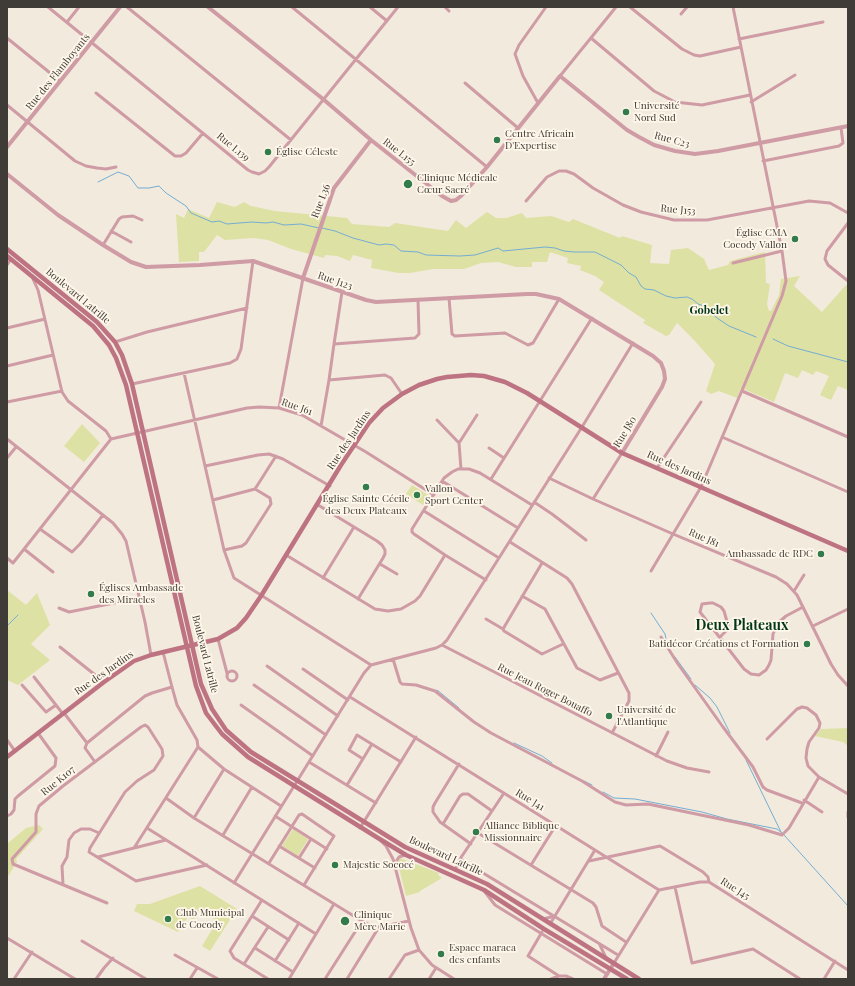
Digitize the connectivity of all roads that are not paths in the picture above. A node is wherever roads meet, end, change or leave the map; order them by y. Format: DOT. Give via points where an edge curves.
graph roads {
  1 [pos="48,7"];
  2 [pos="79,7"];
  3 [pos="120,7"];
  4 [pos="127,7"];
  5 [pos="208,7"];
  6 [pos="292,7"];
  7 [pos="370,7"];
  8 [pos="398,7"];
  9 [pos="445,7"];
  10 [pos="546,7"];
  11 [pos="616,7"];
  12 [pos="630,7"];
  13 [pos="687,7"];
  14 [pos="733,7"];
  15 [pos="449,11"];
  16 [pos="681,14"];
  17 [pos="387,21"];
  18 [pos="67,22"];
  19 [pos="824,22"];
  20 [pos="7,38"];
  21 [pos="591,38"];
  22 [pos="739,39"];
  23 [pos="92,42"];
  24 [pos="740,47"];
  25 [pos="356,58"];
  26 [pos="795,75"];
  27 [pos="560,76"];
  28 [pos="60,81"];
  29 [pos="465,83"];
  30 [pos="96,93"];
  31 [pos="750,95"];
  32 [pos="323,99"];
  33 [pos="751,102"];
  34 [pos="538,103"];
  35 [pos="7,105"];
  36 [pos="27,122"];
  37 [pos="848,126"];
  38 [pos="518,128"];
  39 [pos="841,128"];
  40 [pos="203,133"];
  41 [pos="291,140"];
  42 [pos="371,140"];
  43 [pos="759,143"];
  44 [pos="7,147"];
  45 [pos="763,161"];
  46 [pos="116,167"];
  47 [pos="487,167"];
  48 [pos="7,174"];
  49 [pos="526,201"];
  50 [pos="773,208"];
  51 [pos="848,214"];
  52 [pos="142,220"];
  53 [pos="848,223"];
  54 [pos="112,231"];
  55 [pos="131,242"];
  56 [pos="102,245"];
  57 [pos="7,249"];
  58 [pos="782,251"];
  59 [pos="9,258"];
  60 [pos="253,261"];
  61 [pos="733,263"];
  62 [pos="7,265"];
  63 [pos="32,276"];
  64 [pos="303,278"];
  65 [pos="848,281"];
  66 [pos="342,292"];
  67 [pos="449,298"];
  68 [pos="559,299"];
  69 [pos="418,300"];
  70 [pos="247,308"];
  71 [pos="592,318"];
  72 [pos="44,319"];
  73 [pos="7,328"];
  74 [pos="115,342"];
  75 [pos="633,343"];
  76 [pos="334,344"];
  77 [pos="53,355"];
  78 [pos="7,366"];
  79 [pos="664,371"];
  80 [pos="184,373"];
  81 [pos="328,380"];
  82 [pos="132,384"];
  83 [pos="742,391"];
  84 [pos="62,392"];
  85 [pos="402,394"];
  86 [pos="540,401"];
  87 [pos="7,402"];
  88 [pos="701,402"];
  89 [pos="279,408"];
  90 [pos="477,415"];
  91 [pos="194,420"];
  92 [pos="437,420"];
  93 [pos="321,426"];
  94 [pos="582,427"];
  95 [pos="142,432"];
  96 [pos="137,433"];
  97 [pos="722,437"];
  98 [pos="848,437"];
  99 [pos="7,439"];
  100 [pos="111,439"];
  101 [pos="460,443"];
  102 [pos="354,445"];
  103 [pos="16,447"];
  104 [pos="489,448"];
  105 [pos="622,452"];
  106 [pos="276,456"];
  107 [pos="7,458"];
  108 [pos="504,458"];
  109 [pos="205,466"];
  110 [pos="657,468"];
  111 [pos="461,469"];
  112 [pos="549,478"];
  113 [pos="491,479"];
  114 [pos="442,481"];
  115 [pos="330,486"];
  116 [pos="701,487"];
  117 [pos="255,489"];
  118 [pos="71,490"];
  119 [pos="848,492"];
  120 [pos="434,495"];
  121 [pos="592,499"];
  122 [pos="213,500"];
  123 [pos="533,504"];
  124 [pos="318,505"];
  125 [pos="424,511"];
  126 [pos="103,515"];
  127 [pos="354,527"];
  128 [pos="518,528"];
  129 [pos="40,529"];
  130 [pos="673,534"];
  131 [pos="586,540"];
  132 [pos="510,542"];
  133 [pos="24,549"];
  134 [pos="224,550"];
  135 [pos="848,551"];
  136 [pos="286,555"];
  137 [pos="445,555"];
  138 [pos="7,558"];
  139 [pos="499,558"];
  140 [pos="542,562"];
  141 [pos="380,564"];
  142 [pos="651,571"];
  143 [pos="53,572"];
  144 [pos="397,574"];
  145 [pos="804,575"];
  146 [pos="323,578"];
  147 [pos="486,580"];
  148 [pos="794,591"];
  149 [pos="261,596"];
  150 [pos="522,596"];
  151 [pos="139,598"];
  152 [pos="358,599"];
  153 [pos="803,607"];
  154 [pos="59,608"];
  155 [pos="848,608"];
  156 [pos="486,619"];
  157 [pos="813,626"];
  158 [pos="502,629"];
  159 [pos="661,637"];
  160 [pos="720,637"];
  161 [pos="218,639"];
  162 [pos="563,644"];
  163 [pos="442,645"];
  164 [pos="193,646"];
  165 [pos="60,647"];
  166 [pos="186,647"];
  167 [pos="163,652"];
  168 [pos="151,655"];
  169 [pos="394,659"];
  170 [pos="370,665"];
  171 [pos="267,666"];
  172 [pos="303,669"];
  173 [pos="227,673"];
  174 [pos="618,673"];
  175 [pos="34,677"];
  176 [pos="104,682"];
  177 [pos="22,685"];
  178 [pos="254,685"];
  179 [pos="848,686"];
  180 [pos="172,688"];
  181 [pos="349,698"];
  182 [pos="56,705"];
  183 [pos="241,705"];
  184 [pos="64,713"];
  185 [pos="338,716"];
  186 [pos="668,732"];
  187 [pos="612,733"];
  188 [pos="38,734"];
  189 [pos="326,735"];
  190 [pos="416,737"];
  191 [pos="767,739"];
  192 [pos="7,740"];
  193 [pos="87,743"];
  194 [pos="372,744"];
  195 [pos="198,747"];
  196 [pos="15,751"];
  197 [pos="313,756"];
  198 [pos="656,756"];
  199 [pos="7,757"];
  200 [pos="363,759"];
  201 [pos="95,762"];
  202 [pos="309,762"];
  203 [pos="401,762"];
  204 [pos="459,764"];
  205 [pos="224,769"];
  206 [pos="708,772"];
  207 [pos="819,777"];
  208 [pos="297,780"];
  209 [pos="347,785"];
  210 [pos="294,786"];
  211 [pos="252,787"];
  212 [pos="504,793"];
  213 [pos="848,794"];
  214 [pos="166,798"];
  215 [pos="804,800"];
  216 [pos="376,803"];
  217 [pos="802,804"];
  218 [pos="281,806"];
  219 [pos="492,811"];
  220 [pos="822,812"];
  221 [pos="848,812"];
  222 [pos="7,816"];
  223 [pos="275,816"];
  224 [pos="848,817"];
  225 [pos="194,818"];
  226 [pos="364,822"];
  227 [pos="443,824"];
  228 [pos="556,825"];
  229 [pos="292,827"];
  230 [pos="147,828"];
  231 [pos="360,828"];
  232 [pos="99,833"];
  233 [pos="478,833"];
  234 [pos="223,835"];
  235 [pos="378,838"];
  236 [pos="311,839"];
  237 [pos="166,840"];
  238 [pos="471,844"];
  239 [pos="280,846"];
  240 [pos="134,848"];
  241 [pos="327,849"];
  242 [pos="595,850"];
  243 [pos="252,853"];
  244 [pos="406,855"];
  245 [pos="98,857"];
  246 [pos="607,857"];
  247 [pos="299,858"];
  248 [pos="460,859"];
  249 [pos="588,861"];
  250 [pos="269,863"];
  251 [pos="207,865"];
  252 [pos="394,865"];
  253 [pos="531,865"];
  254 [pos="315,868"];
  255 [pos="455,870"];
  256 [pos="234,882"];
  257 [pos="709,882"];
  258 [pos="64,885"];
  259 [pos="304,885"];
  260 [pos="675,887"];
  261 [pos="484,890"];
  262 [pos="571,890"];
  263 [pos="659,890"];
  264 [pos="262,900"];
  265 [pos="107,903"];
  266 [pos="334,904"];
  267 [pos="540,907"];
  268 [pos="252,916"];
  269 [pos="555,916"];
  270 [pos="541,918"];
  271 [pos="362,921"];
  272 [pos="409,921"];
  273 [pos="299,923"];
  274 [pos="550,924"];
  275 [pos="268,927"];
  276 [pos="379,927"];
  277 [pos="544,929"];
  278 [pos="316,934"];
  279 [pos="541,934"];
  280 [pos="7,938"];
  281 [pos="289,940"];
  282 [pos="82,942"];
  283 [pos="626,942"];
  284 [pos="600,944"];
  285 [pos="255,948"];
  286 [pos="419,950"];
  287 [pos="32,952"];
  288 [pos="574,954"];
  289 [pos="587,954"];
  290 [pos="175,955"];
  291 [pos="618,955"];
  292 [pos="113,958"];
  293 [pos="606,958"];
  294 [pos="275,961"];
  295 [pos="834,961"];
  296 [pos="614,963"];
  297 [pos="244,964"];
  298 [pos="198,968"];
  299 [pos="436,968"];
  300 [pos="611,968"];
  301 [pos="848,970"];
  302 [pos="293,972"];
  303 [pos="607,974"];
  304 [pos="559,976"];
  305 [pos="14,979"];
  306 [pos="75,979"];
  307 [pos="96,979"];
  308 [pos="146,979"];
  309 [pos="190,979"];
  310 [pos="218,979"];
  311 [pos="268,979"];
  312 [pos="288,979"];
  313 [pos="325,979"];
  314 [pos="347,979"];
  315 [pos="389,979"];
  316 [pos="429,979"];
  317 [pos="454,979"];
  318 [pos="551,979"];
  319 [pos="573,979"];
  320 [pos="604,979"];
  321 [pos="628,979"];
  322 [pos="639,979"];
  323 [pos="800,979"];
  324 [pos="824,979"];
  1 -- 18 [label="street, Rue L139"];
  2 -- 18 [label="street"];
  3 -- 23 [label="street, Rue des Flamboyants"];
  4 -- 41 [label="street"];
  5 -- 32 [label="street, Rue L155"];
  6 -- 25 [label="street"];
  7 -- 17 [label="street"];
  8 -- 17 [label="street, Rue L139"];
  9 -- 15 [label="street"];
  10 -- 34 [label="street" via="515,54 523,76"];
  11 -- 21 [label="street"];
  12 -- 24 [label="street" via="688,53 700,56"];
  13 -- 16 [label="street"];
  14 -- 22 [label="street"];
  17 -- 25 [label="street, Rue L139"];
  18 -- 23 [label="street, Rue L139"];
  19 -- 22 [label="street"];
  20 -- 28 [label="street"];
  21 -- 27 [label="street"];
  21 -- 31 [label="street" via="654,91 675,102 702,104"];
  22 -- 24 [label="street"];
  23 -- 28 [label="street, Rue des Flamboyants"];
  23 -- 40 [label="street, Rue L139"];
  24 -- 31 [label="street"];
  25 -- 32 [label="street, Rue L139"];
  25 -- 47 [label="street"];
  26 -- 33 [label="street"];
  27 -- 34 [label="street, Rue L155"];
  27 -- 43 [label="street, Rue C23" via="627,130 660,146 695,154"];
  28 -- 36 [label="street, Rue des Flamboyants"];
  29 -- 38 [label="street"];
  30 -- 40 [label="street" via="175,156 186,153"];
  31 -- 33 [label="street"];
  32 -- 41 [label="street, Rue L139"];
  32 -- 42 [label="street, Rue L155"];
  33 -- 43 [label="street"];
  34 -- 38 [label="street, Rue L155"];
  35 -- 36 [label="street"];
  36 -- 44 [label="street, Rue des Flamboyants"];
  36 -- 46 [label="street" via="75,161 97,168"];
  37 -- 39 [label="street, Rue C23"];
  38 -- 47 [label="street, Rue L155"];
  39 -- 43 [label="street, Rue C23"];
  39 -- 45 [label="street" via="843,143 839,146"];
  40 -- 41 [label="street, Rue L139" via="248,170 259,174 265,172"];
  42 -- 47 [label="street, Rue L155" via="443,198 451,201 461,196"];
  42 -- 64 [label="street, Rue L36" via="334,188"];
  43 -- 45 [label="street"];
  45 -- 50 [label="street"];
  48 -- 56 [label="street, Rue J123" via="58,215"];
  49 -- 50 [label="street, Rue J153" via="547,177 558,171 574,174 623,205 658,217 707,220"];
  50 -- 51 [label="street, Rue J153" via="816,201 830,204"];
  50 -- 58 [label="street"];
  52 -- 54 [label="street" via="133,216 122,217"];
  53 -- 65 [label="street" via="827,251 825,259 828,265"];
  54 -- 55 [label="street"];
  54 -- 56 [label="street"];
  56 -- 60 [label="street, Rue J123" via="146,267"];
  57 -- 74 [label="main road, Boulevard Latrille" via="97,322"];
  58 -- 61 [label="street"];
  58 -- 83 [label="street" via="786,274 784,289"];
  59 -- 62 [label="street"];
  59 -- 63 [label="main road, Boulevard Latrille"];
  60 -- 64 [label="street, Rue J123"];
  60 -- 70 [label="street"];
  63 -- 72 [label="street" via="38,290"];
  63 -- 96 [label="main road, Boulevard Latrille" via="93,326 109,345 123,376"];
  64 -- 66 [label="street, Rue J123"];
  64 -- 89 [label="street"];
  66 -- 69 [label="street, Rue J123" via="376,302"];
  66 -- 76 [label="street"];
  67 -- 68 [label="street, Rue J123" via="536,294"];
  67 -- 68 [label="street" via="452,334 455,336 505,332 528,345 533,343"];
  67 -- 69 [label="street, Rue J123"];
  68 -- 71 [label="street, Rue J123"];
  69 -- 76 [label="street" via="419,334 415,338"];
  70 -- 74 [label="street"];
  70 -- 80 [label="street" via="241,349 237,359 230,363"];
  71 -- 75 [label="street, Rue J123"];
  71 -- 86 [label="street"];
  72 -- 73 [label="street"];
  72 -- 77 [label="street"];
  74 -- 82 [label="main road, Boulevard Latrille" via="127,366"];
  75 -- 79 [label="street, Rue J123" via="661,363"];
  75 -- 94 [label="street"];
  76 -- 81 [label="street"];
  77 -- 78 [label="street"];
  77 -- 84 [label="street"];
  79 -- 105 [label="street, Rue J80" via="662,387"];
  80 -- 82 [label="street"];
  80 -- 91 [label="street"];
  81 -- 85 [label="street" via="386,375"];
  81 -- 93 [label="street"];
  82 -- 95 [label="main road, Boulevard Latrille"];
  83 -- 97 [label="street"];
  83 -- 98 [label="street"];
  84 -- 87 [label="street"];
  84 -- 100 [label="street" via="68,401 106,431"];
  85 -- 86 [label="main road, Rue des Jardins" via="437,379 471,375 505,382"];
  85 -- 102 [label="main road, Rue des Jardins" via="376,415"];
  86 -- 94 [label="main road, Rue des Jardins"];
  86 -- 108 [label="street"];
  88 -- 110 [label="street"];
  89 -- 91 [label="street, Rue J61" via="247,408"];
  89 -- 93 [label="street, Rue J61" via="302,415"];
  90 -- 101 [label="street"];
  91 -- 95 [label="street, Rue J61"];
  91 -- 109 [label="street"];
  92 -- 101 [label="street"];
  93 -- 102 [label="street, Rue J61"];
  94 -- 105 [label="main road, Rue des Jardins"];
  94 -- 112 [label="street"];
  95 -- 96 [label="street, Rue J61"];
  95 -- 164 [label="main road, Boulevard Latrille"];
  96 -- 100 [label="street, Rue J61"];
  96 -- 166 [label="main road, Boulevard Latrille"];
  97 -- 116 [label="street"];
  97 -- 119 [label="street"];
  99 -- 103 [label="street"];
  100 -- 118 [label="street"];
  101 -- 111 [label="street"];
  102 -- 115 [label="main road, Rue des Jardins"];
  102 -- 120 [label="street, Rue J61"];
  103 -- 107 [label="street"];
  103 -- 118 [label="street"];
  104 -- 108 [label="street"];
  105 -- 110 [label="main road, Rue des Jardins"];
  105 -- 121 [label="street, Rue J80"];
  106 -- 109 [label="street" via="258,455"];
  106 -- 115 [label="street"];
  106 -- 117 [label="street"];
  108 -- 113 [label="street"];
  109 -- 122 [label="street"];
  110 -- 116 [label="main road, Rue des Jardins"];
  111 -- 113 [label="street" via="475,470"];
  111 -- 114 [label="street" via="448,474"];
  112 -- 121 [label="street, Rue J81"];
  112 -- 123 [label="street"];
  113 -- 123 [label="street"];
  114 -- 120 [label="street"];
  114 -- 128 [label="street"];
  115 -- 124 [label="main road, Rue des Jardins"];
  116 -- 130 [label="street"];
  116 -- 135 [label="main road, Rue des Jardins"];
  117 -- 122 [label="street"];
  117 -- 134 [label="street" via="270,498 271,504 246,543"];
  118 -- 126 [label="street"];
  118 -- 129 [label="street"];
  120 -- 125 [label="street"];
  121 -- 130 [label="street, Rue J81"];
  122 -- 134 [label="street"];
  123 -- 128 [label="street"];
  123 -- 131 [label="street" via="552,514"];
  124 -- 127 [label="street"];
  124 -- 136 [label="main road, Rue des Jardins"];
  125 -- 137 [label="street" via="412,532"];
  125 -- 139 [label="street"];
  126 -- 129 [label="street" via="72,552"];
  126 -- 151 [label="street" via="117,527 126,541"];
  127 -- 141 [label="street" via="382,546 385,554"];
  127 -- 146 [label="street"];
  128 -- 132 [label="street"];
  129 -- 133 [label="street"];
  130 -- 142 [label="street"];
  130 -- 148 [label="street, Rue J81" via="776,577"];
  132 -- 139 [label="street"];
  132 -- 140 [label="street"];
  133 -- 138 [label="street" via="13,563"];
  133 -- 143 [label="street"];
  134 -- 149 [label="street" via="234,578"];
  136 -- 146 [label="street"];
  136 -- 149 [label="main road, Rue des Jardins"];
  137 -- 147 [label="street"];
  137 -- 152 [label="street" via="420,596 401,609 381,611"];
  139 -- 147 [label="street"];
  140 -- 150 [label="street"];
  140 -- 174 [label="street" via="572,584"];
  141 -- 144 [label="street"];
  141 -- 152 [label="street"];
  145 -- 148 [label="street"];
  146 -- 152 [label="street"];
  147 -- 163 [label="street"];
  148 -- 153 [label="street, Rue J81"];
  149 -- 161 [label="main road, Rue des Jardins" via="242,623"];
  149 -- 170 [label="street"];
  150 -- 158 [label="street"];
  150 -- 162 [label="street" via="544,610"];
  151 -- 154 [label="street" via="69,612"];
  151 -- 168 [label="street"];
  153 -- 157 [label="street, Rue J81"];
  153 -- 160 [label="street" via="778,623 773,634 769,665 759,675 748,673"];
  155 -- 157 [label="street"];
  156 -- 158 [label="street"];
  157 -- 179 [label="street, Rue J81" via="838,675"];
  158 -- 162 [label="street" via="542,654"];
  159 -- 217 [label="street" via="753,767 763,787"];
  160 -- 160 [label="street" via="700,612 702,604 710,603 724,611 728,625"];
  161 -- 164 [label="main road, Rue des Jardins"];
  161 -- 173 [label="street"];
  162 -- 174 [label="street" via="575,667 598,680"];
  163 -- 169 [label="street"];
  163 -- 187 [label="street, Rue Jean Roger Bouaffo"];
  164 -- 166 [label="main road, Rue des Jardins"];
  164 -- 208 [label="main road, Boulevard Latrille" via="203,690 219,721 242,745"];
  165 -- 176 [label="street"];
  166 -- 167 [label="main road, Rue des Jardins"];
  166 -- 210 [label="main road, Boulevard Latrille" via="200,699 214,724 239,750"];
  167 -- 168 [label="main road, Rue des Jardins"];
  167 -- 180 [label="street"];
  168 -- 176 [label="main road, Rue des Jardins" via="134,661"];
  169 -- 170 [label="street"];
  169 -- 217 [label="street" via="402,684 435,691 491,733 582,781 615,802 626,805 648,804 749,825 782,835 789,828"];
  170 -- 181 [label="street"];
  171 -- 185 [label="street"];
  172 -- 181 [label="street, Rue J41"];
  174 -- 187 [label="street" via="629,693 629,701"];
  175 -- 182 [label="street"];
  176 -- 184 [label="main road, Rue des Jardins"];
  177 -- 182 [label="street" via="46,712"];
  178 -- 189 [label="street"];
  180 -- 193 [label="street" via="145,696"];
  180 -- 195 [label="street" via="177,705 197,740"];
  181 -- 185 [label="street"];
  181 -- 190 [label="street, Rue J41"];
  182 -- 184 [label="street"];
  183 -- 197 [label="street"];
  184 -- 188 [label="main road, Rue des Jardins"];
  184 -- 193 [label="street"];
  185 -- 189 [label="street"];
  186 -- 198 [label="street"];
  187 -- 198 [label="street, Rue Jean Roger Bouaffo"];
  188 -- 196 [label="main road, Rue des Jardins"];
  188 -- 222 [label="street" via="56,758 56,766 15,799 14,810"];
  189 -- 197 [label="street"];
  190 -- 203 [label="street"];
  190 -- 204 [label="street, Rue J41"];
  191 -- 207 [label="street" via="797,709 802,707 812,711 820,723 809,742 806,758 808,766"];
  192 -- 196 [label="street"];
  193 -- 201 [label="street" via="85,748"];
  194 -- 200 [label="street"];
  194 -- 200 [label="street" via="358,735 355,736 349,750"];
  194 -- 203 [label="street"];
  195 -- 205 [label="street"];
  195 -- 214 [label="street"];
  196 -- 199 [label="main road, Rue des Jardins"];
  197 -- 202 [label="street"];
  198 -- 206 [label="street, Rue Jean Roger Bouaffo" via="678,766"];
  200 -- 209 [label="street"];
  201 -- 232 [label="street, Rue K107" via="145,725 162,749 163,756 154,770 125,792"];
  201 -- 258 [label="street, Rue K107" via="39,806 36,814 36,832 12,860 13,864"];
  202 -- 208 [label="street"];
  202 -- 209 [label="street"];
  203 -- 216 [label="street"];
  204 -- 212 [label="street, Rue J41"];
  204 -- 227 [label="street" via="433,807 433,812"];
  205 -- 211 [label="street"];
  205 -- 225 [label="street"];
  207 -- 213 [label="street"];
  207 -- 215 [label="street"];
  208 -- 210 [label="street"];
  208 -- 226 [label="main road, Boulevard Latrille"];
  209 -- 216 [label="street"];
  210 -- 218 [label="street"];
  210 -- 231 [label="main road, Boulevard Latrille"];
  211 -- 218 [label="street"];
  211 -- 234 [label="street"];
  212 -- 219 [label="street"];
  212 -- 228 [label="street, Rue J41"];
  214 -- 225 [label="street"];
  214 -- 230 [label="street"];
  215 -- 217 [label="street"];
  215 -- 220 [label="street"];
  216 -- 226 [label="street"];
  218 -- 223 [label="street"];
  219 -- 227 [label="street" via="468,794 463,794"];
  219 -- 233 [label="street"];
  221 -- 224 [label="street"];
  223 -- 229 [label="street"];
  223 -- 243 [label="street"];
  225 -- 234 [label="street"];
  226 -- 231 [label="street"];
  226 -- 255 [label="main road, Boulevard Latrille" via="405,847"];
  227 -- 238 [label="street"];
  228 -- 242 [label="street, Rue J41"];
  228 -- 253 [label="street"];
  229 -- 236 [label="street"];
  229 -- 239 [label="street"];
  229 -- 241 [label="street" via="300,814 334,836"];
  230 -- 237 [label="street"];
  230 -- 240 [label="street"];
  231 -- 235 [label="main road, Boulevard Latrille"];
  232 -- 245 [label="street" via="89,850"];
  232 -- 258 [label="street" via="81,829 71,836 67,857 62,866"];
  233 -- 238 [label="street"];
  233 -- 253 [label="street"];
  234 -- 243 [label="street"];
  235 -- 244 [label="main road, Boulevard Latrille"];
  235 -- 252 [label="street" via="390,853"];
  236 -- 241 [label="street"];
  236 -- 247 [label="street"];
  237 -- 240 [label="street"];
  237 -- 251 [label="street"];
  238 -- 248 [label="street"];
  239 -- 247 [label="street"];
  239 -- 250 [label="street"];
  240 -- 245 [label="street"];
  241 -- 254 [label="street"];
  242 -- 246 [label="street, Rue J41"];
  242 -- 249 [label="street"];
  243 -- 250 [label="street"];
  243 -- 256 [label="street"];
  244 -- 252 [label="street" via="399,856"];
  244 -- 261 [label="main road, Boulevard Latrille"];
  245 -- 251 [label="street" via="138,881"];
  246 -- 249 [label="street, Rue J45"];
  246 -- 257 [label="street, Rue J45" via="660,846 703,872"];
  246 -- 263 [label="street, Rue J41"];
  247 -- 254 [label="street"];
  248 -- 255 [label="street"];
  248 -- 267 [label="street"];
  249 -- 262 [label="street"];
  250 -- 259 [label="street"];
  251 -- 256 [label="street"];
  252 -- 272 [label="street"];
  253 -- 262 [label="street"];
  254 -- 259 [label="street"];
  255 -- 270 [label="main road, Boulevard Latrille" via="487,884"];
  256 -- 264 [label="street"];
  257 -- 260 [label="street"];
  257 -- 295 [label="street, Rue J45"];
  258 -- 265 [label="street, Rue K107"];
  259 -- 266 [label="street"];
  260 -- 263 [label="street"];
  260 -- 323 [label="street" via="692,963 753,949"];
  261 -- 277 [label="main road, Boulevard Latrille"];
  261 -- 279 [label="street" via="495,905"];
  262 -- 269 [label="street"];
  262 -- 283 [label="street" via="594,905 602,926"];
  263 -- 283 [label="street"];
  264 -- 268 [label="street"];
  264 -- 273 [label="street"];
  266 -- 271 [label="street"];
  266 -- 278 [label="street"];
  267 -- 269 [label="street"];
  267 -- 270 [label="street"];
  268 -- 275 [label="street"];
  268 -- 297 [label="street" via="230,951 234,958"];
  269 -- 270 [label="street"];
  269 -- 274 [label="street"];
  269 -- 284 [label="street"];
  270 -- 274 [label="main road, Boulevard Latrille"];
  271 -- 276 [label="street"];
  271 -- 313 [label="street"];
  272 -- 276 [label="street"];
  272 -- 286 [label="street"];
  273 -- 278 [label="street"];
  273 -- 281 [label="street"];
  274 -- 293 [label="main road, Boulevard Latrille"];
  275 -- 281 [label="street"];
  275 -- 285 [label="street"];
  276 -- 314 [label="street"];
  277 -- 279 [label="street"];
  277 -- 289 [label="main road, Boulevard Latrille"];
  278 -- 302 [label="street"];
  279 -- 288 [label="street"];
  279 -- 304 [label="street" via="528,956"];
  280 -- 287 [label="street"];
  281 -- 294 [label="street"];
  282 -- 292 [label="street"];
  283 -- 291 [label="street"];
  284 -- 291 [label="street"];
  284 -- 293 [label="street"];
  285 -- 294 [label="street"];
  285 -- 297 [label="street"];
  286 -- 299 [label="street"];
  286 -- 315 [label="street" via="405,955"];
  287 -- 305 [label="street"];
  287 -- 306 [label="street"];
  288 -- 289 [label="street"];
  288 -- 303 [label="street"];
  289 -- 300 [label="main road, Boulevard Latrille"];
  290 -- 298 [label="street"];
  291 -- 296 [label="street"];
  292 -- 307 [label="street"];
  292 -- 308 [label="street"];
  293 -- 296 [label="main road, Boulevard Latrille"];
  294 -- 302 [label="street"];
  295 -- 301 [label="street, Rue J45"];
  295 -- 324 [label="street"];
  296 -- 300 [label="street"];
  296 -- 322 [label="main road, Boulevard Latrille"];
  297 -- 311 [label="street"];
  298 -- 309 [label="street"];
  298 -- 310 [label="street"];
  299 -- 316 [label="street"];
  299 -- 317 [label="street"];
  300 -- 303 [label="street"];
  300 -- 321 [label="main road, Boulevard Latrille"];
  302 -- 312 [label="street"];
  303 -- 320 [label="street"];
  304 -- 318 [label="street"];
  304 -- 319 [label="street"];
}
